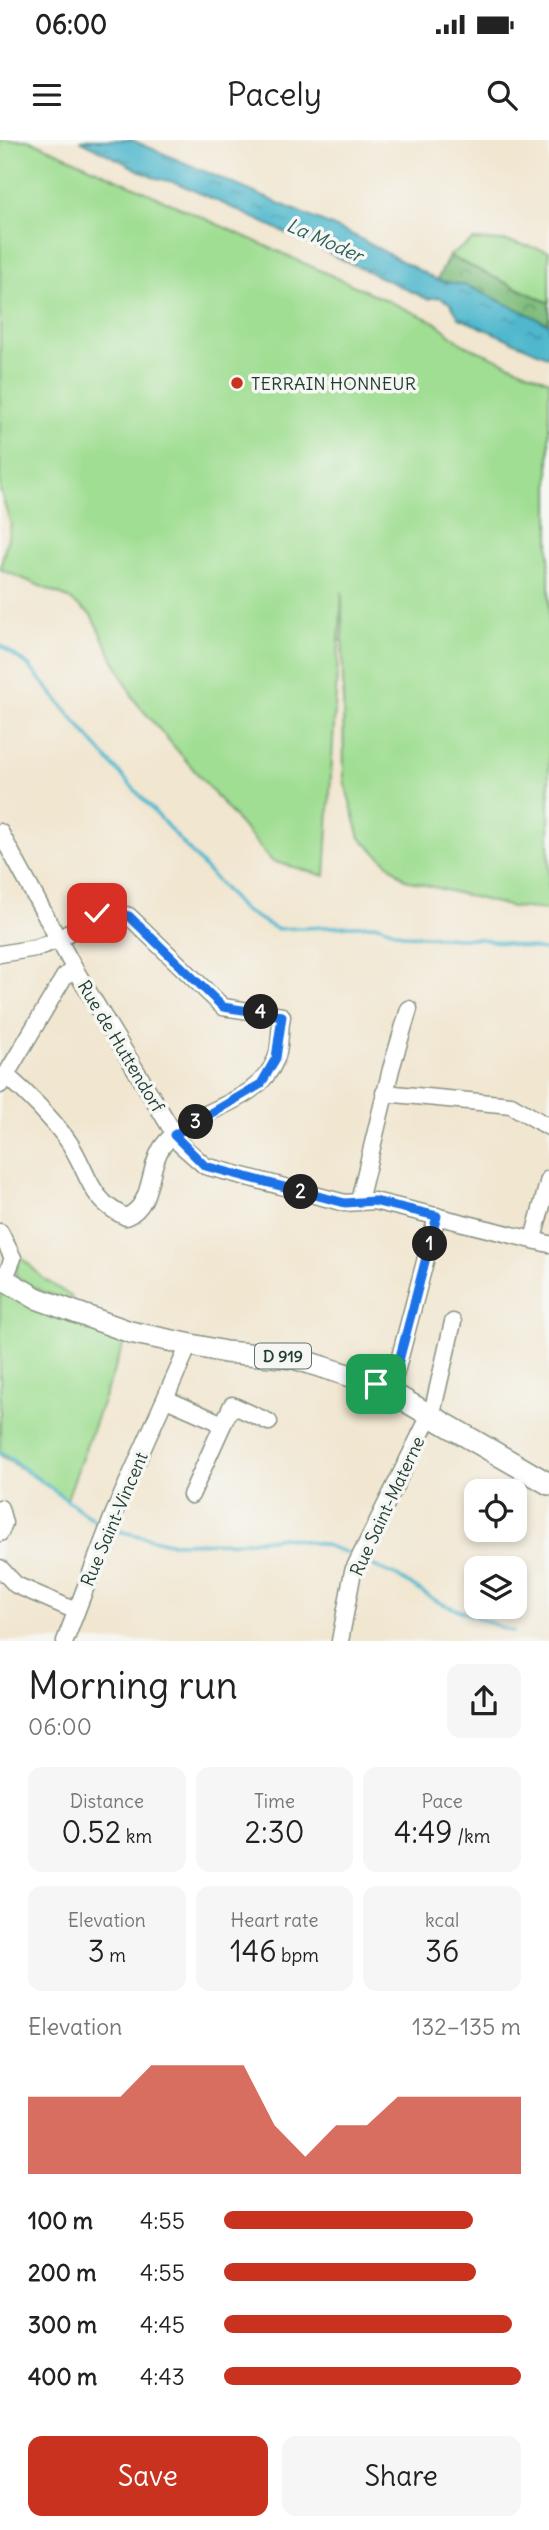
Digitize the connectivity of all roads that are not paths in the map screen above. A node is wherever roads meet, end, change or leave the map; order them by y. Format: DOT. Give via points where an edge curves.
graph roads {
  1 [pos="0,831"];
  2 [pos="60,939"];
  3 [pos="0,954"];
  4 [pos="74,968"];
  5 [pos="409,1009"];
  6 [pos="3,1080"];
  7 [pos="384,1093"];
  8 [pos="549,1128"];
  9 [pos="174,1135"];
  10 [pos="549,1179"];
  11 [pos="359,1201"];
  12 [pos="437,1216"];
  13 [pos="0,1232"];
  14 [pos="533,1240"];
  15 [pos="549,1244"];
  16 [pos="2,1279"];
  17 [pos="453,1322"];
  18 [pos="189,1345"];
  19 [pos="391,1391"];
  20 [pos="166,1399"];
  21 [pos="431,1414"];
  22 [pos="269,1422"];
  23 [pos="223,1424"];
  24 [pos="549,1484"];
  25 [pos="191,1494"];
  26 [pos="0,1508"];
  27 [pos="0,1533"];
  28 [pos="0,1568"];
  29 [pos="76,1611"];
  30 [pos="65,1641"];
  31 [pos="340,1641"];
  1 -- 2 [label="street, Rue de Huttendorf"];
  2 -- 3 [label="street"];
  2 -- 4 [label="street, Rue de Huttendorf"];
  2 -- 9 [label="street" via="97,913 129,916 223,1007 282,1016 276,1058 261,1084"];
  4 -- 6 [label="street" via="64,976"];
  4 -- 9 [label="street, Rue de Huttendorf"];
  5 -- 7 [label="street"];
  6 -- 9 [label="street" via="30,1096 68,1140 94,1194 126,1217 142,1206 161,1148"];
  7 -- 8 [label="street" via="510,1105"];
  7 -- 11 [label="street"];
  9 -- 11 [label="street, Rue de Huttendorf" via="205,1166 345,1203"];
  10 -- 14 [label="street"];
  11 -- 12 [label="street, Rue de Huttendorf"];
  12 -- 14 [label="street, Rue de Huttendorf"];
  12 -- 19 [label="street"];
  13 -- 16 [label="street" via="13,1258"];
  14 -- 15 [label="street, Rue de Huttendorf"];
  16 -- 18 [label="main road, D 919" via="36,1298 130,1332"];
  17 -- 21 [label="street, Rue Saint-Materne"];
  18 -- 19 [label="main road, D 919" via="294,1358"];
  18 -- 20 [label="street, Rue Saint-Vincent"];
  19 -- 21 [label="main road, D 919"];
  20 -- 23 [label="street"];
  20 -- 29 [label="street, Rue Saint-Vincent"];
  21 -- 24 [label="main road, D 919"];
  21 -- 31 [label="street, Rue Saint-Materne" via="353,1570"];
  22 -- 23 [label="street" via="232,1405"];
  23 -- 25 [label="street"];
  26 -- 27 [label="street" via="4,1524"];
  28 -- 29 [label="street" via="16,1585"];
  29 -- 30 [label="street, Rue Saint-Vincent"];
}
